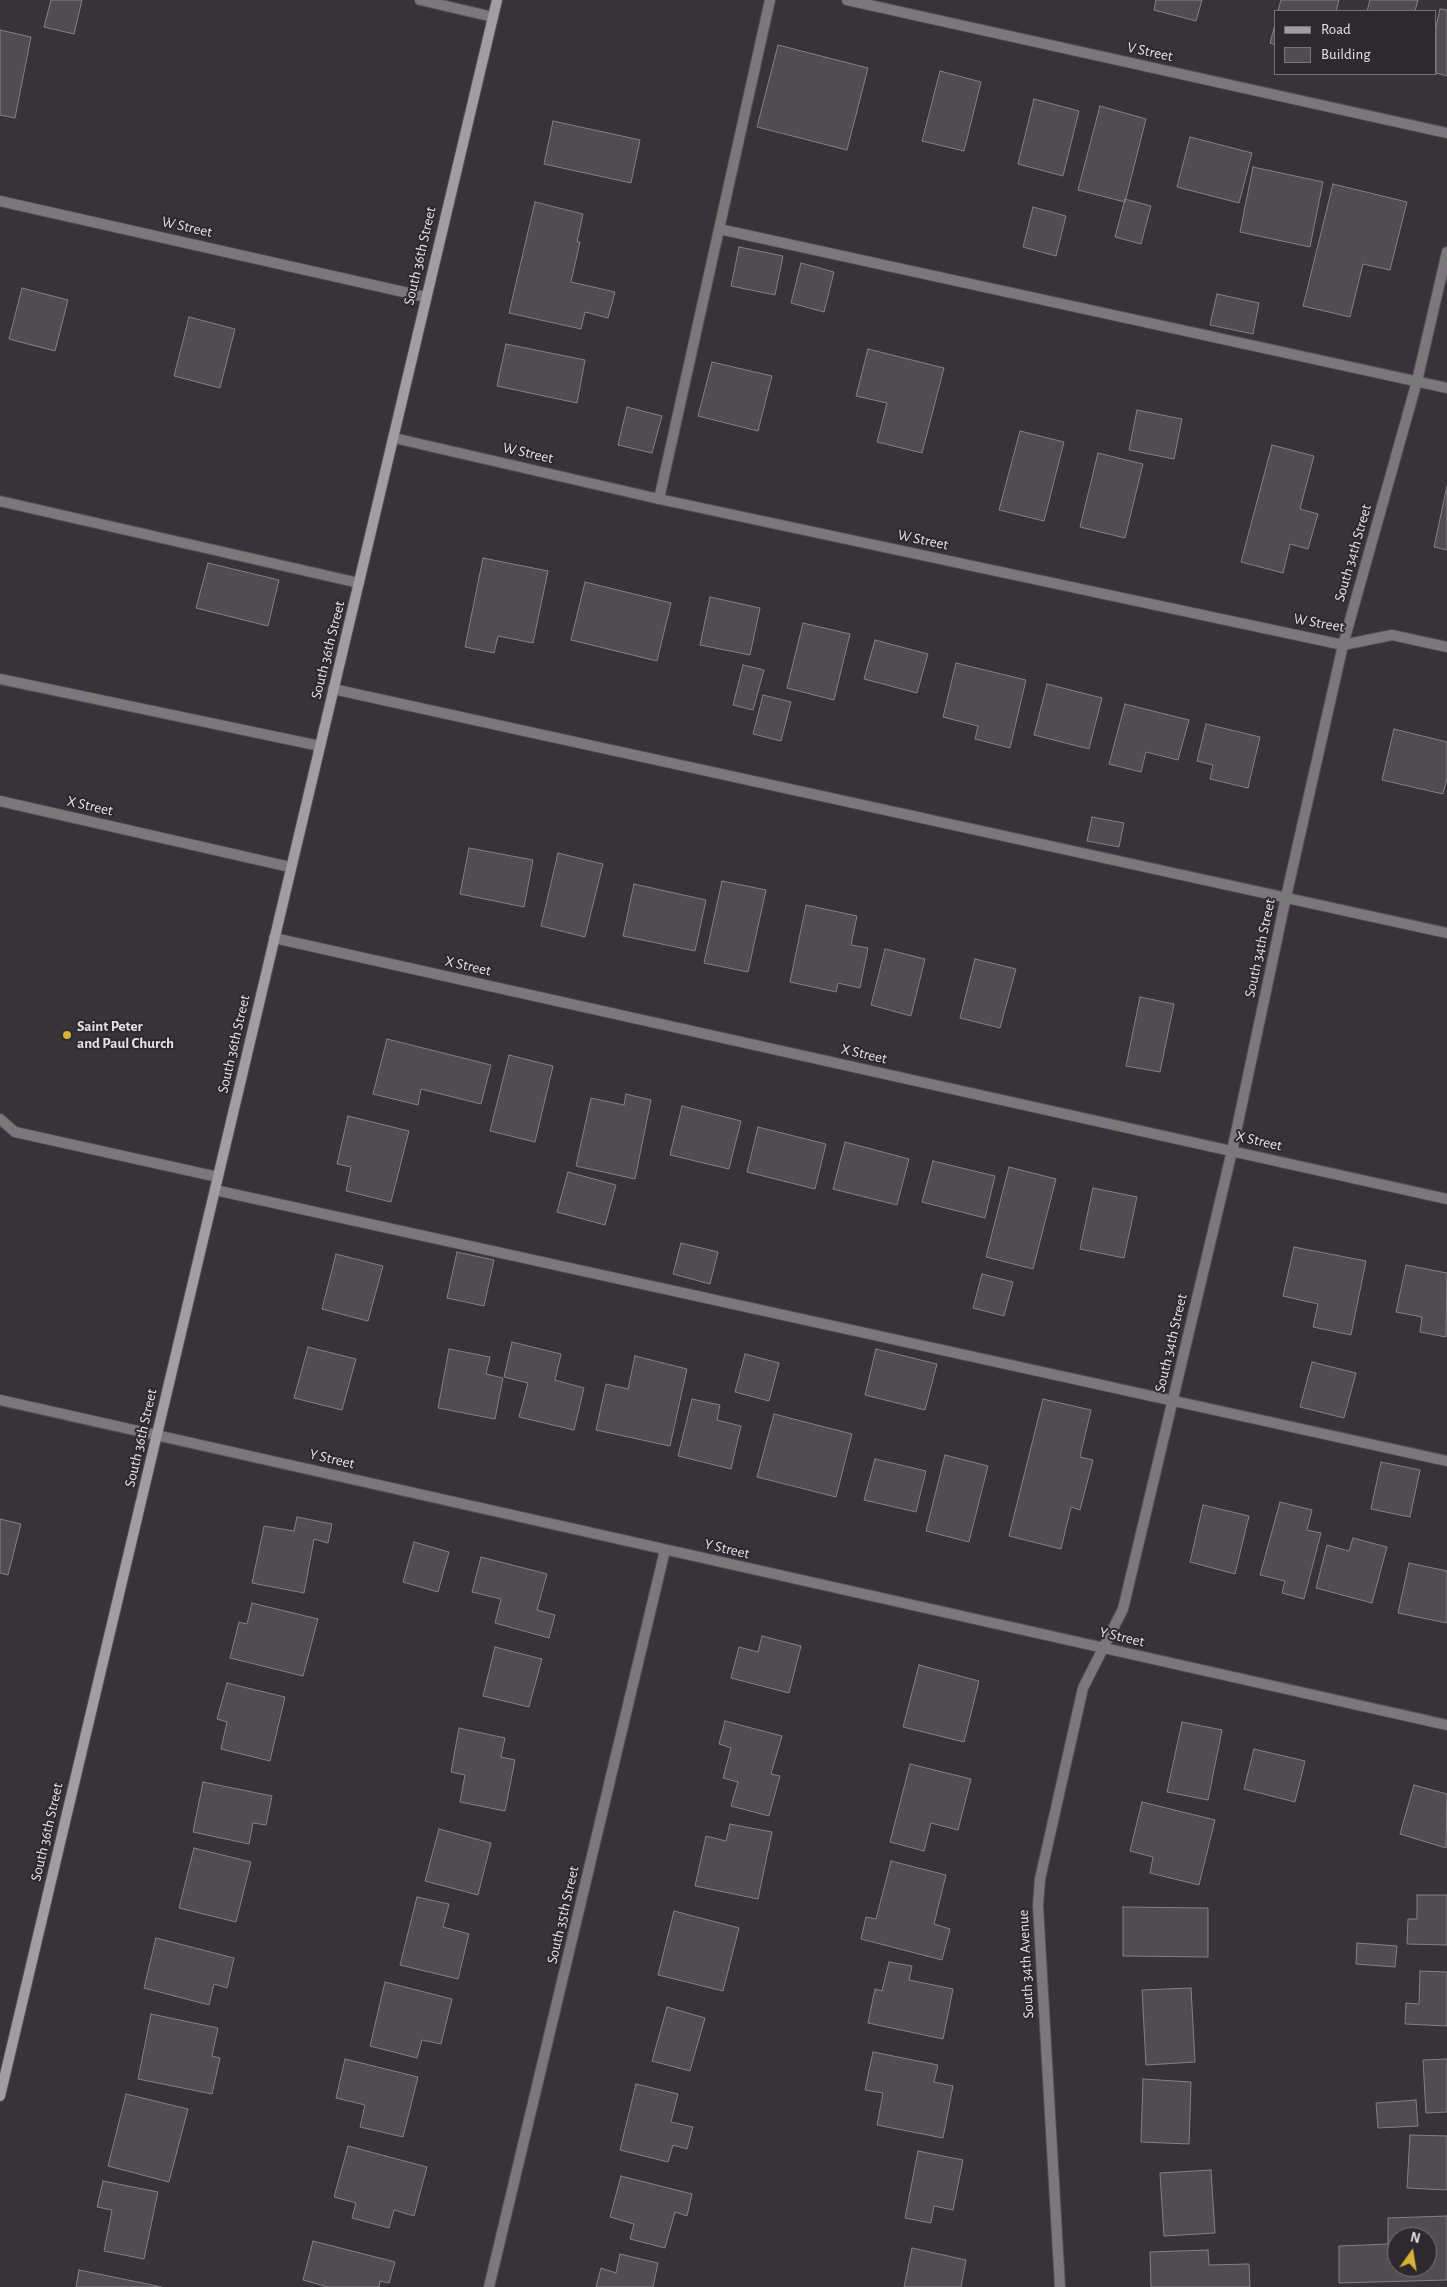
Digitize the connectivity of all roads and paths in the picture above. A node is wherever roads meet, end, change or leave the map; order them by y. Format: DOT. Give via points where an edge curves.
graph roads {
  1 [pos="420,0"];
  2 [pos="497,0"];
  3 [pos="770,0"];
  4 [pos="846,0"];
  5 [pos="493,17"];
  6 [pos="1447,132"];
  7 [pos="0,201"];
  8 [pos="719,230"];
  9 [pos="1447,252"];
  10 [pos="426,297"];
  11 [pos="1417,381"];
  12 [pos="1447,388"];
  13 [pos="394,438"];
  14 [pos="659,499"];
  15 [pos="0,501"];
  16 [pos="359,583"];
  17 [pos="1343,645"];
  18 [pos="1447,647"];
  19 [pos="0,679"];
  20 [pos="333,690"];
  21 [pos="320,746"];
  22 [pos="0,801"];
  23 [pos="290,867"];
  24 [pos="1286,897"];
  25 [pos="1447,933"];
  26 [pos="274,938"];
  27 [pos="0,1119"];
  28 [pos="1232,1151"];
  29 [pos="218,1177"];
  30 [pos="215,1190"];
  31 [pos="1447,1199"];
  32 [pos="0,1400"];
  33 [pos="1173,1400"];
  34 [pos="157,1435"];
  35 [pos="1447,1461"];
  36 [pos="665,1550"];
  37 [pos="1103,1649"];
  38 [pos="1447,1725"];
  39 [pos="0,2096"];
  40 [pos="490,2287"];
  41 [pos="1060,2287"];
  1 -- 5 [label="street"];
  2 -- 5 [label="main road, South 36th Street"];
  3 -- 8 [label="street"];
  4 -- 6 [label="street, V Street"];
  5 -- 10 [label="main road, South 36th Street"];
  7 -- 10 [label="street, W Street"];
  8 -- 11 [label="street"];
  8 -- 14 [label="street"];
  9 -- 11 [label="street, South 34th Street"];
  10 -- 13 [label="main road, South 36th Street"];
  11 -- 12 [label="street"];
  11 -- 17 [label="street, South 34th Street"];
  13 -- 14 [label="street, W Street"];
  13 -- 16 [label="main road, South 36th Street"];
  14 -- 17 [label="street, W Street"];
  15 -- 16 [label="street"];
  16 -- 20 [label="main road, South 36th Street"];
  17 -- 18 [label="street, W Street" via="1392,635"];
  17 -- 24 [label="street, South 34th Street"];
  19 -- 21 [label="street"];
  20 -- 21 [label="main road, South 36th Street"];
  20 -- 24 [label="street"];
  21 -- 23 [label="main road, South 36th Street"];
  22 -- 23 [label="street, X Street"];
  23 -- 26 [label="main road, South 36th Street"];
  24 -- 25 [label="street"];
  24 -- 28 [label="street, South 34th Street"];
  26 -- 28 [label="street, X Street"];
  26 -- 29 [label="main road, South 36th Street"];
  27 -- 29 [label="street" via="15,1132"];
  28 -- 31 [label="street, X Street"];
  28 -- 33 [label="street, South 34th Street"];
  29 -- 30 [label="main road, South 36th Street"];
  30 -- 33 [label="street"];
  30 -- 34 [label="main road, South 36th Street"];
  32 -- 34 [label="street, Y Street"];
  33 -- 35 [label="street"];
  33 -- 37 [label="street, South 34th Street" via="1123,1610"];
  34 -- 36 [label="street, Y Street"];
  34 -- 39 [label="main road, South 36th Street"];
  36 -- 37 [label="street, Y Street"];
  36 -- 40 [label="street, South 35th Street"];
  37 -- 38 [label="street, Y Street"];
  37 -- 41 [label="street, South 34th Avenue" via="1083,1688 1040,1879 1038,1906"];
}
